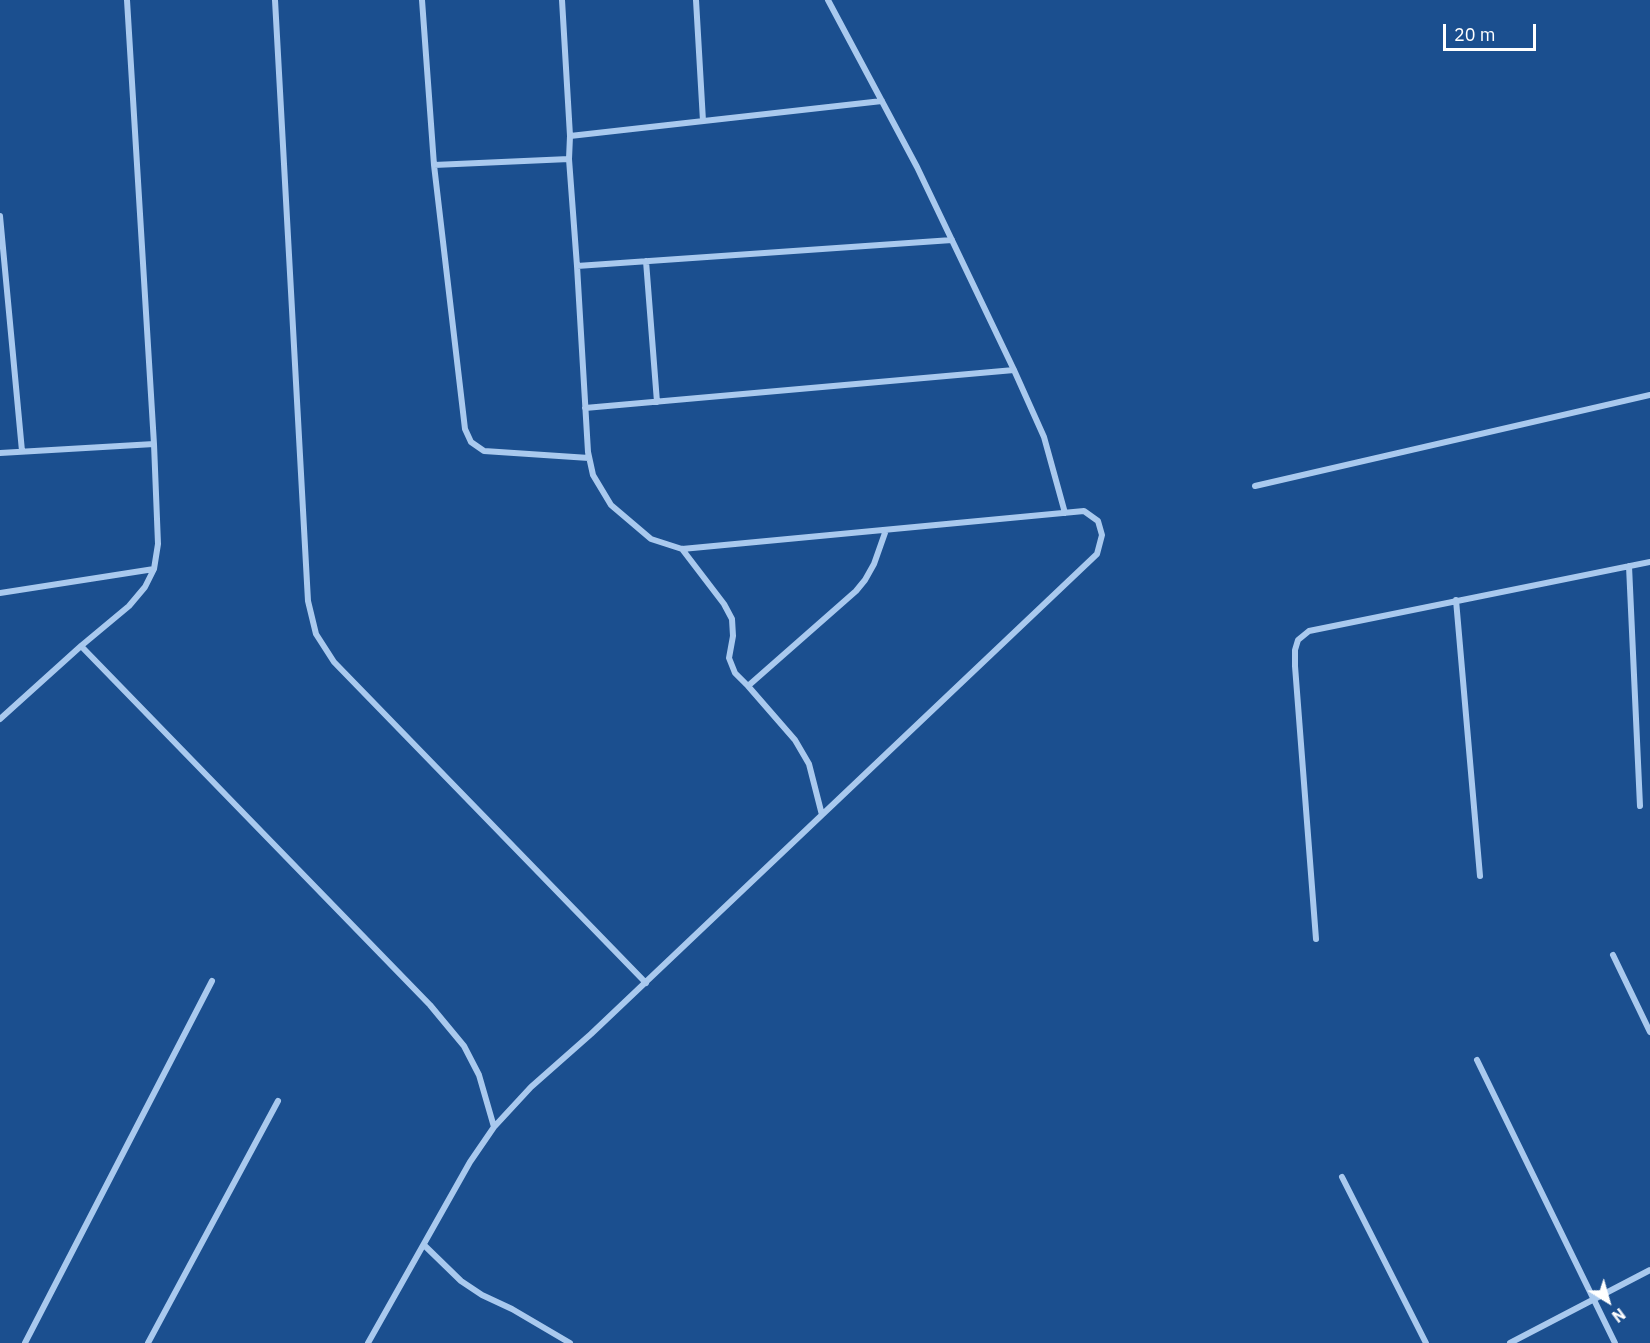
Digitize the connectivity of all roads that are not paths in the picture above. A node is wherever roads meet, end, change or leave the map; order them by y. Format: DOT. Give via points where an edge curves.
graph roads {
  1 [pos="127,0"];
  2 [pos="275,0"];
  3 [pos="422,0"];
  4 [pos="562,0"];
  5 [pos="696,0"];
  6 [pos="828,0"];
  7 [pos="882,101"];
  8 [pos="703,121"];
  9 [pos="570,136"];
  10 [pos="569,159"];
  11 [pos="434,165"];
  12 [pos="0,216"];
  13 [pos="952,240"];
  14 [pos="646,261"];
  15 [pos="577,266"];
  16 [pos="1014,370"];
  17 [pos="1650,395"];
  18 [pos="657,402"];
  19 [pos="585,408"];
  20 [pos="154,444"];
  21 [pos="22,451"];
  22 [pos="0,453"];
  23 [pos="589,458"];
  24 [pos="1256,486"];
  25 [pos="1065,513"];
  26 [pos="886,530"];
  27 [pos="682,549"];
  28 [pos="1650,562"];
  29 [pos="1629,566"];
  30 [pos="154,569"];
  31 [pos="0,593"];
  32 [pos="1456,600"];
  33 [pos="81,646"];
  34 [pos="748,686"];
  35 [pos="0,719"];
  36 [pos="1640,806"];
  37 [pos="822,815"];
  38 [pos="1480,876"];
  39 [pos="1316,939"];
  40 [pos="1613,955"];
  41 [pos="212,981"];
  42 [pos="646,983"];
  43 [pos="1650,1032"];
  44 [pos="1477,1060"];
  45 [pos="278,1101"];
  46 [pos="494,1127"];
  47 [pos="1342,1177"];
  48 [pos="424,1245"];
  49 [pos="1650,1270"];
  50 [pos="1594,1298"];
  51 [pos="25,1343"];
  52 [pos="148,1343"];
  53 [pos="368,1343"];
  54 [pos="570,1343"];
  55 [pos="1425,1343"];
  56 [pos="1510,1343"];
  57 [pos="1615,1343"];
  1 -- 20 [label="street"];
  2 -- 42 [label="street" via="308,601 316,634 334,662"];
  3 -- 11 [label="street"];
  4 -- 9 [label="street"];
  5 -- 8 [label="street"];
  6 -- 7 [label="street"];
  7 -- 8 [label="street"];
  7 -- 13 [label="street"];
  8 -- 9 [label="street"];
  9 -- 10 [label="street"];
  10 -- 11 [label="street"];
  10 -- 15 [label="street"];
  11 -- 23 [label="street" via="465,429 471,442 484,451"];
  12 -- 21 [label="street"];
  13 -- 14 [label="street"];
  13 -- 16 [label="street"];
  14 -- 15 [label="street"];
  14 -- 18 [label="street"];
  15 -- 19 [label="street"];
  16 -- 18 [label="street"];
  16 -- 25 [label="street" via="1044,437"];
  17 -- 24 [label="street"];
  18 -- 19 [label="street"];
  19 -- 23 [label="street"];
  20 -- 21 [label="street"];
  20 -- 30 [label="street" via="158,544"];
  21 -- 22 [label="street"];
  23 -- 27 [label="street" via="593,476 611,506 651,539"];
  25 -- 26 [label="street"];
  25 -- 37 [label="street" via="1084,511 1098,521 1102,535 1097,554"];
  26 -- 27 [label="street"];
  26 -- 34 [label="street" via="874,564 856,591"];
  27 -- 34 [label="street" via="732,619 729,658 735,673"];
  28 -- 29 [label="street"];
  29 -- 32 [label="street"];
  29 -- 36 [label="street"];
  30 -- 31 [label="street"];
  30 -- 33 [label="street" via="129,606"];
  32 -- 38 [label="street"];
  32 -- 39 [label="street" via="1309,631 1298,640 1295,666"];
  33 -- 35 [label="street"];
  33 -- 46 [label="street" via="430,1005 464,1046 479,1076"];
  34 -- 37 [label="street" via="795,740 809,764"];
  37 -- 42 [label="street"];
  40 -- 43 [label="street"];
  41 -- 51 [label="street"];
  42 -- 46 [label="street" via="531,1087"];
  44 -- 50 [label="street"];
  45 -- 52 [label="street"];
  46 -- 48 [label="street"];
  47 -- 55 [label="street"];
  48 -- 53 [label="street"];
  48 -- 54 [label="street" via="461,1281"];
  49 -- 50 [label="street"];
  50 -- 56 [label="street"];
  50 -- 57 [label="street"];
}
